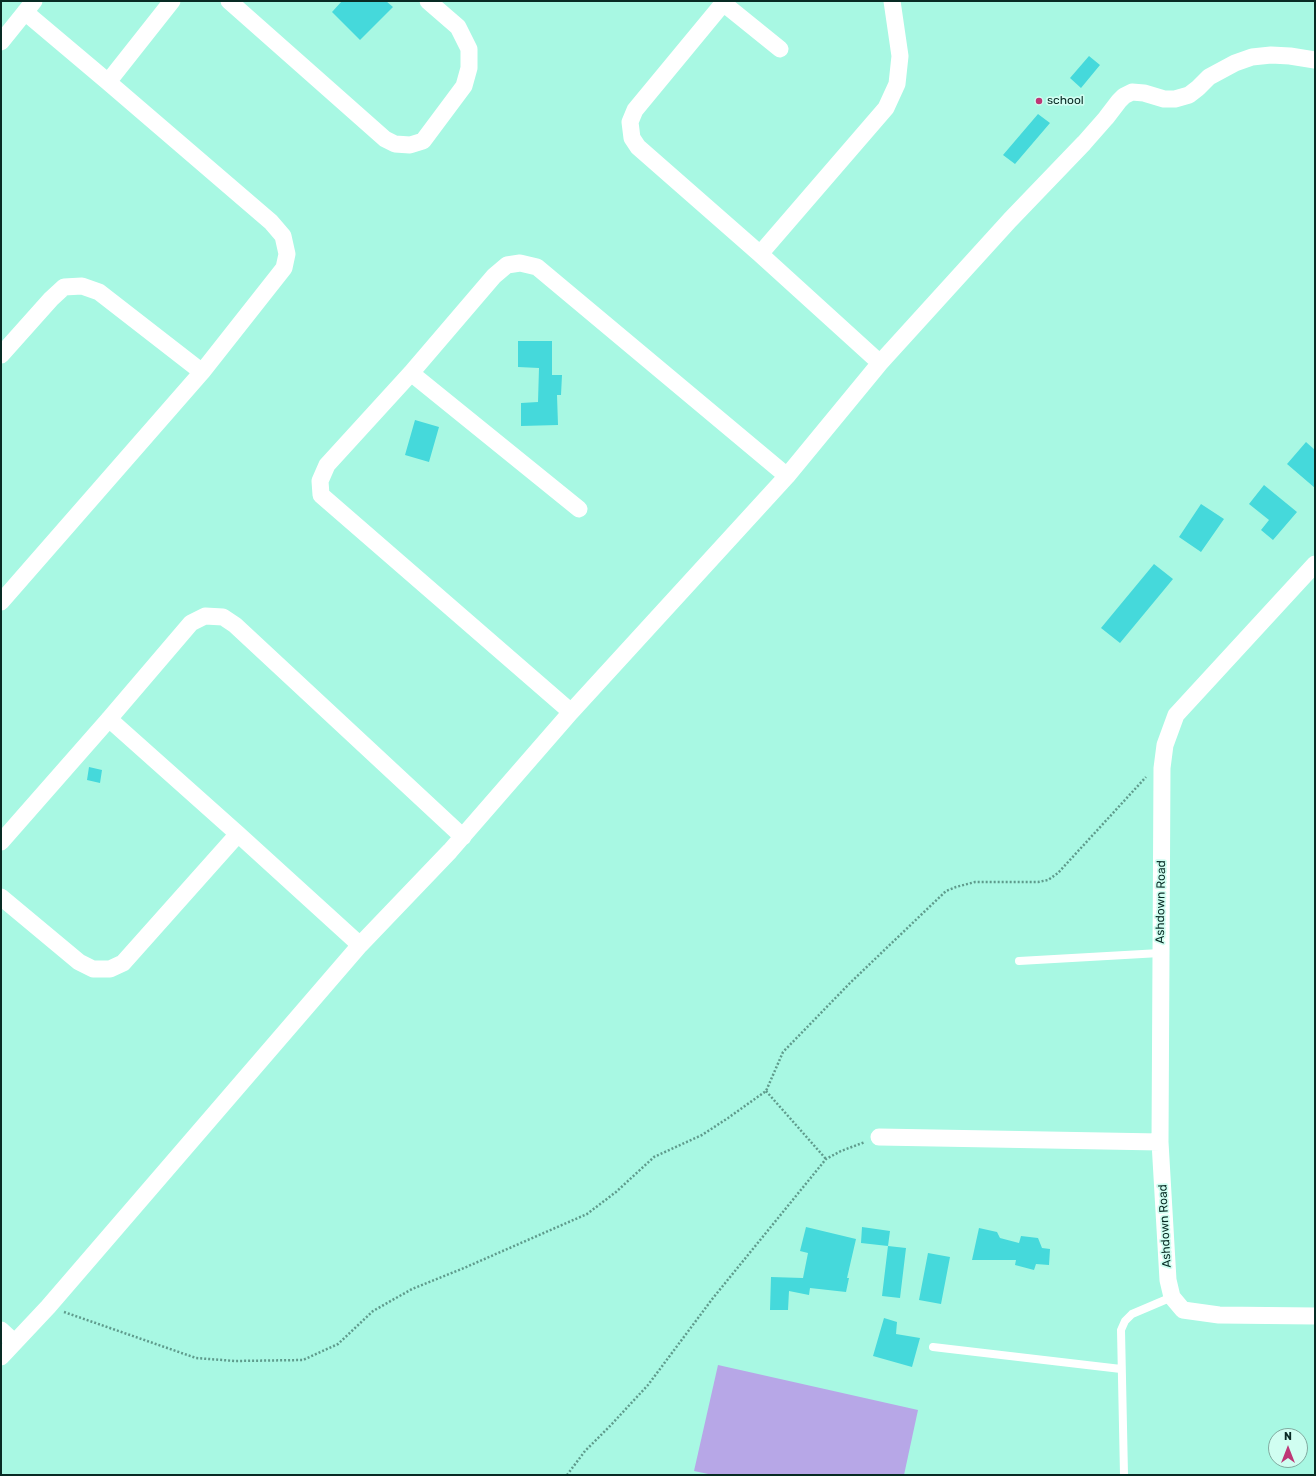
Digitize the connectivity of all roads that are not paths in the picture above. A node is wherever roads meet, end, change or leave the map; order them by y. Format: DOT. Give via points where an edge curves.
graph roads {
  1 [pos="172,1"];
  2 [pos="229,1"];
  3 [pos="428,1"];
  4 [pos="892,1"];
  5 [pos="724,2"];
  6 [pos="29,7"];
  7 [pos="1,42"];
  8 [pos="780,50"];
  9 [pos="1315,60"];
  10 [pos="108,82"];
  11 [pos="760,254"];
  12 [pos="1,355"];
  13 [pos="880,363"];
  14 [pos="202,372"];
  15 [pos="411,373"];
  16 [pos="787,476"];
  17 [pos="578,509"];
  18 [pos="1315,564"];
  19 [pos="1,602"];
  20 [pos="571,712"];
  21 [pos="109,719"];
  22 [pos="238,834"];
  23 [pos="463,837"];
  24 [pos="1,842"];
  25 [pos="1,897"];
  26 [pos="360,945"];
  27 [pos="1160,953"];
  28 [pos="1019,961"];
  29 [pos="879,1137"];
  30 [pos="1160,1142"];
  31 [pos="1172,1297"];
  32 [pos="1315,1316"];
  33 [pos="1,1330"];
  34 [pos="14,1342"];
  35 [pos="933,1347"];
  36 [pos="1,1357"];
  37 [pos="1121,1369"];
  38 [pos="1124,1475"];
  1 -- 10 [label="street"];
  2 -- 3 [label="street" via="385,139 395,144 410,145 423,141 464,86 469,68 469,49 458,27"];
  4 -- 11 [label="street" via="900,56 897,84 886,108"];
  5 -- 8 [label="street"];
  5 -- 11 [label="street" via="634,110 630,122 632,138 638,147"];
  6 -- 7 [label="street"];
  6 -- 10 [label="street"];
  9 -- 13 [label="street" via="1271,55 1252,57 1209,77 1189,95 1164,100 1144,93 1132,92 1124,96 1084,143"];
  10 -- 14 [label="street" via="271,222 283,236 287,254 284,268"];
  11 -- 13 [label="street"];
  12 -- 14 [label="street" via="64,287 82,286 99,292"];
  13 -- 16 [label="street"];
  14 -- 19 [label="street"];
  15 -- 16 [label="street" via="494,276 507,265 520,263 537,267"];
  15 -- 17 [label="street"];
  15 -- 20 [label="street" via="327,465 320,481 321,495"];
  16 -- 20 [label="street"];
  18 -- 27 [label="street, Ashdown Road" via="1176,715 1165,745 1162,768"];
  20 -- 23 [label="street"];
  21 -- 22 [label="street"];
  21 -- 23 [label="street" via="191,623 205,616 222,617 235,625"];
  21 -- 24 [label="street"];
  22 -- 25 [label="street" via="123,963 110,969 93,969 79,962"];
  22 -- 26 [label="street"];
  23 -- 26 [label="street"];
  26 -- 34 [label="street" via="48,1307"];
  27 -- 28 [label="lane"];
  27 -- 30 [label="street, Ashdown Road"];
  29 -- 30 [label="street"];
  30 -- 31 [label="street, Ashdown Road" via="1168,1280"];
  31 -- 32 [label="street" via="1183,1310 1219,1315"];
  31 -- 37 [label="lane" via="1132,1314 1125,1322 1121,1330"];
  33 -- 34 [label="street"];
  34 -- 36 [label="street"];
  35 -- 37 [label="lane"];
  37 -- 38 [label="lane"];
}
